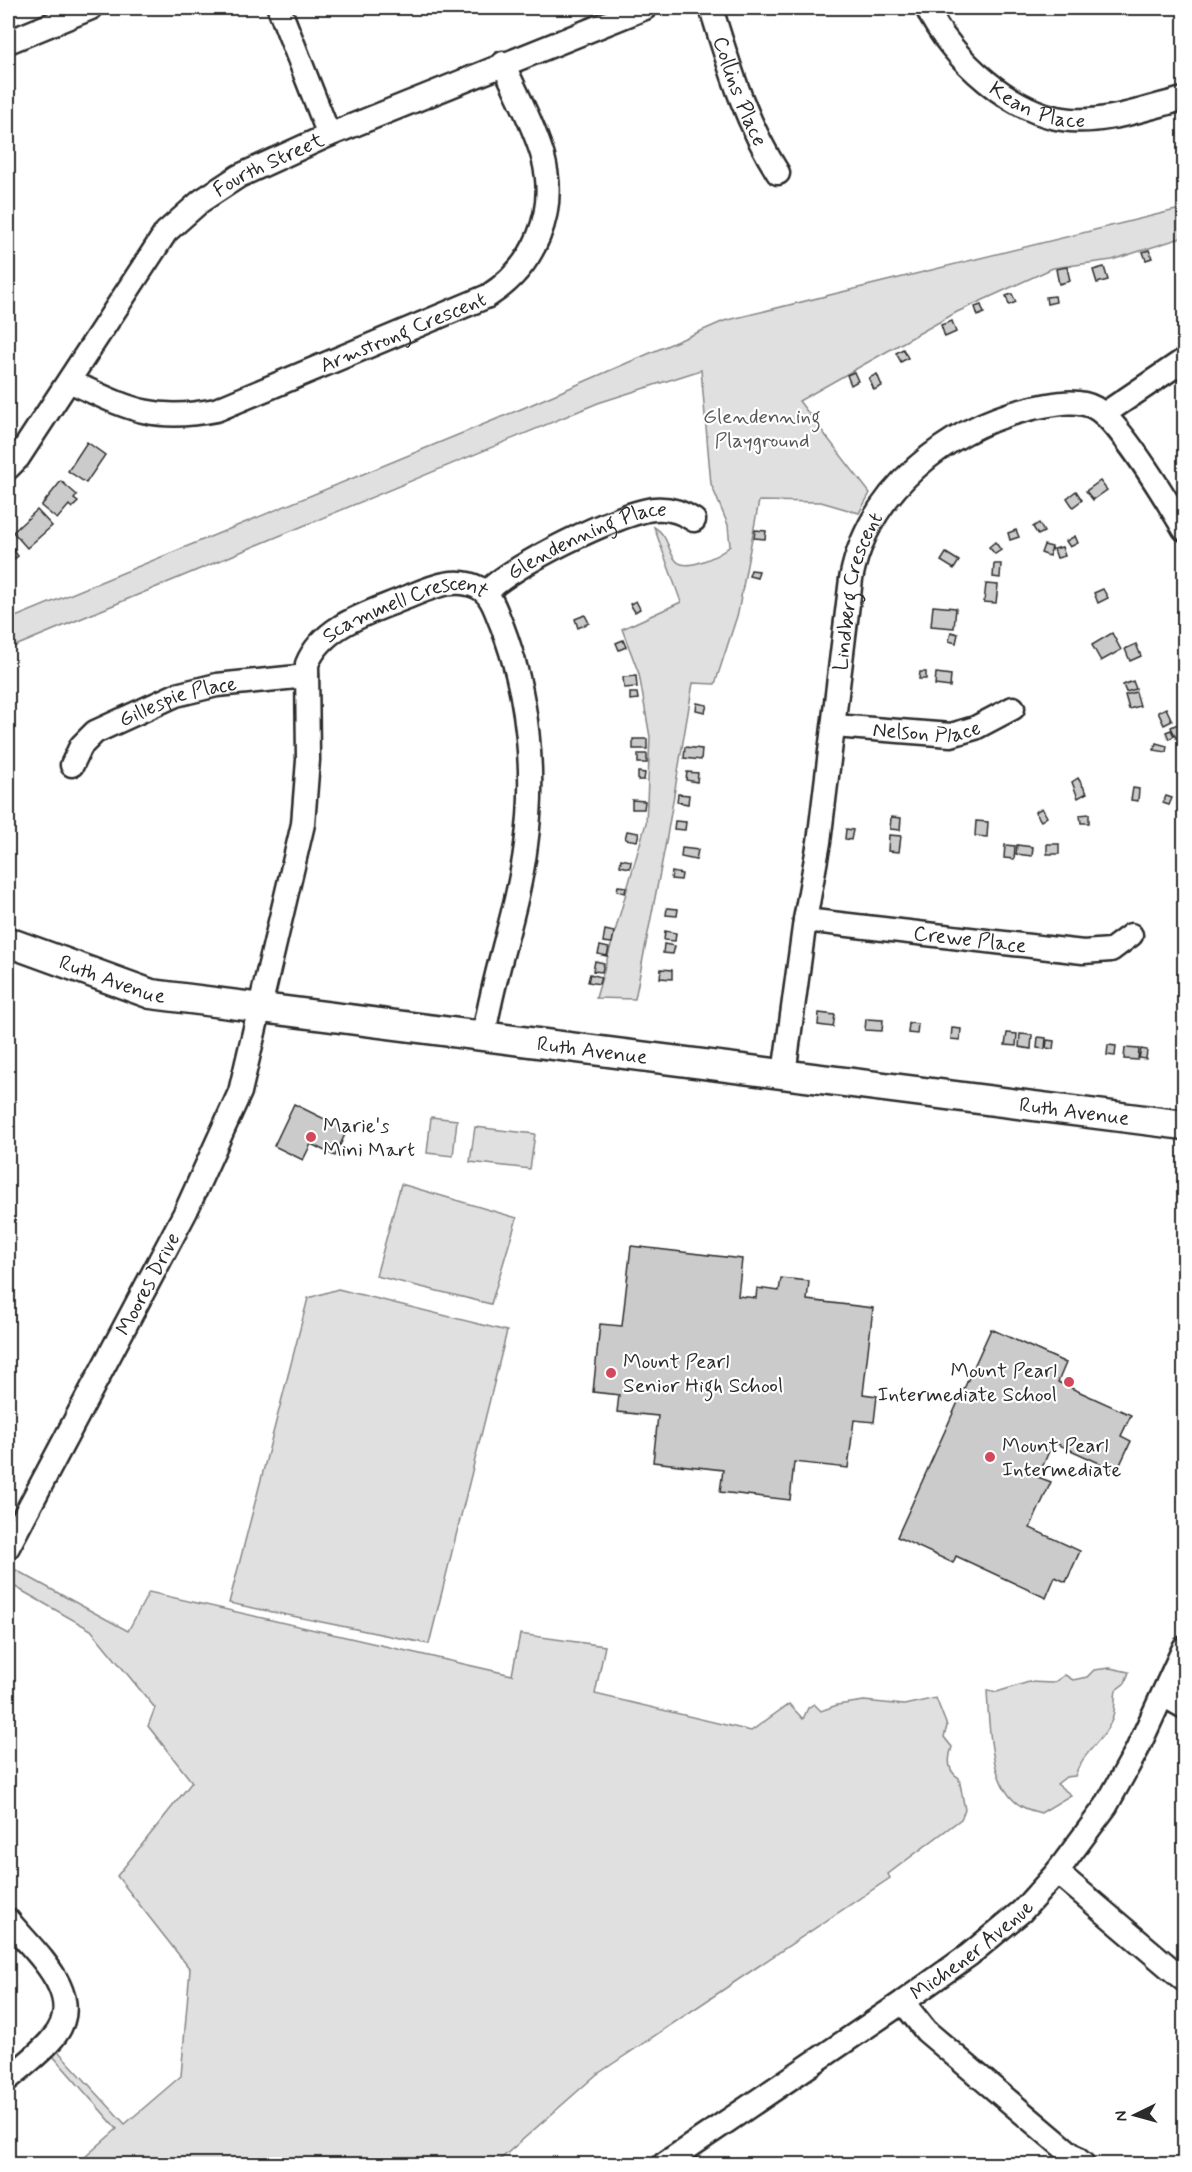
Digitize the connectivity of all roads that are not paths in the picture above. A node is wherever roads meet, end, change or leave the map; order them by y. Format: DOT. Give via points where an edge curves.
graph roads {
  1 [pos="91,8"];
  2 [pos="279,8"];
  3 [pos="645,8"];
  4 [pos="711,8"];
  5 [pos="927,8"];
  6 [pos="8,42"];
  7 [pos="503,63"];
  8 [pos="1185,99"];
  9 [pos="329,135"];
  10 [pos="778,173"];
  11 [pos="1185,360"];
  12 [pos="69,381"];
  13 [pos="1104,414"];
  14 [pos="8,468"];
  15 [pos="694,520"];
  16 [pos="1185,529"];
  17 [pos="486,593"];
  18 [pos="307,676"];
  19 [pos="1013,708"];
  20 [pos="834,726"];
  21 [pos="72,765"];
  22 [pos="805,920"];
  23 [pos="1131,935"];
  24 [pos="8,942"];
  25 [pos="261,1008"];
  26 [pos="484,1035"];
  27 [pos="784,1074"];
  28 [pos="1185,1125"];
  29 [pos="8,1547"];
  30 [pos="1185,1648"];
  31 [pos="1163,1695"];
  32 [pos="1185,1707"];
  33 [pos="1058,1872"];
  34 [pos="8,1920"];
  35 [pos="1185,1980"];
  36 [pos="903,2002"];
  37 [pos="8,2079"];
  38 [pos="664,2164"];
  39 [pos="1083,2164"];
  1 -- 6 [label="street"];
  2 -- 9 [label="street"];
  3 -- 7 [label="street, Fourth Street"];
  4 -- 10 [label="street, Collins Place" via="739,98"];
  5 -- 8 [label="street, Kean Place" via="940,31 975,71 1001,92 1043,114 1095,120"];
  7 -- 9 [label="street, Fourth Street"];
  7 -- 12 [label="street, Armstrong Crescent" via="543,156 547,185 546,212 537,243 519,272 505,285 488,296 216,410 158,416 132,410"];
  9 -- 12 [label="street, Fourth Street" via="239,176 201,201 166,232"];
  11 -- 13 [label="street"];
  12 -- 14 [label="street, Fourth Street"];
  13 -- 16 [label="street" via="1143,464"];
  13 -- 20 [label="street, Lindberg Crescent" via="1083,404 1068,403 1018,411 956,437 905,478 880,511 854,566"];
  15 -- 17 [label="street, Glendenning Place" via="676,511 643,511 551,550 508,574"];
  17 -- 18 [label="street, Scammell Crescent" via="462,583 442,584 357,618 332,631 317,645 307,664"];
  17 -- 26 [label="street, Scammell Crescent" via="507,639 518,679 530,793 522,874"];
  18 -- 21 [label="street, Gillespie Place" via="217,685 176,695 95,732 81,746"];
  18 -- 25 [label="street, Scammell Crescent" via="305,804"];
  19 -- 20 [label="street, Nelson Place" via="975,728 951,735"];
  20 -- 22 [label="street, Lindberg Crescent"];
  22 -- 23 [label="street, Crewe Place" via="1083,952 1111,950"];
  22 -- 27 [label="street, Lindberg Crescent"];
  24 -- 25 [label="main road, Ruth Avenue" via="152,994"];
  25 -- 26 [label="main road, Ruth Avenue"];
  25 -- 29 [label="street, Moores Drive" via="242,1085 213,1155"];
  26 -- 27 [label="main road, Ruth Avenue"];
  27 -- 28 [label="main road, Ruth Avenue"];
  30 -- 31 [label="street, Michener Avenue"];
  31 -- 32 [label="street"];
  31 -- 33 [label="street, Michener Avenue" via="1112,1797"];
  33 -- 35 [label="street"];
  33 -- 36 [label="street, Michener Avenue" via="1006,1926"];
  34 -- 37 [label="street" via="60,1985 66,2007 54,2038"];
  36 -- 38 [label="street, Michener Avenue"];
  36 -- 39 [label="street" via="926,2031"];
}
